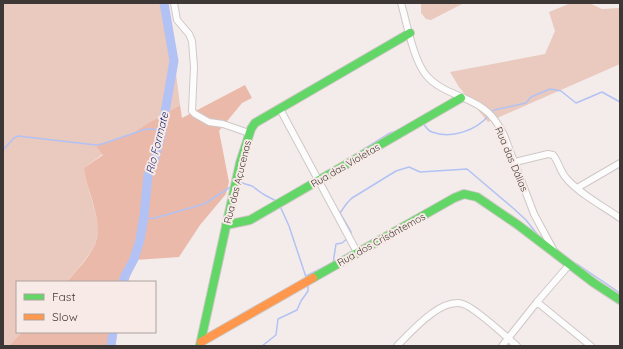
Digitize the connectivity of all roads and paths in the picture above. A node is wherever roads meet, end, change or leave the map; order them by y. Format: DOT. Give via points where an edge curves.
graph roads {
  1 [pos="174,3"];
  2 [pos="401,3"];
  3 [pos="410,33"];
  4 [pos="461,98"];
  5 [pos="280,109"];
  6 [pos="249,134"];
  7 [pos="515,162"];
  8 [pos="620,163"];
  9 [pos="319,181"];
  10 [pos="577,188"];
  11 [pos="620,218"];
  12 [pos="226,225"];
  13 [pos="357,252"];
  14 [pos="557,255"];
  15 [pos="568,264"];
  16 [pos="620,300"];
  17 [pos="537,302"];
  18 [pos="508,339"];
  19 [pos="200,344"];
  20 [pos="397,346"];
  21 [pos="502,346"];
  22 [pos="517,346"];
  23 [pos="591,346"];
  1 -- 6 [label="street" via="177,20 192,41 192,111 209,122 223,124"];
  2 -- 3 [label="street, Rua das Dálias"];
  3 -- 4 [label="street, Rua das Dálias" via="426,76"];
  3 -- 5 [label="street, Rua das Açucenas"];
  4 -- 7 [label="street, Rua das Dálias" via="479,106 493,117"];
  4 -- 9 [label="street, Rua das Violetas"];
  5 -- 6 [label="street, Rua das Açucenas" via="255,123"];
  5 -- 9 [label="street"];
  6 -- 12 [label="street, Rua das Açucenas"];
  7 -- 10 [label="street" via="553,155 564,176"];
  7 -- 14 [label="street, Rua das Dálias" via="534,214"];
  8 -- 10 [label="street"];
  9 -- 12 [label="street, Rua das Violetas" via="250,220"];
  9 -- 13 [label="street"];
  10 -- 11 [label="street"];
  12 -- 19 [label="street, Rua das Açucenas"];
  13 -- 14 [label="street, Rua dos Crisântemos" via="464,194 477,197"];
  13 -- 19 [label="street, Rua dos Crisântemos"];
  14 -- 15 [label="street, Rua dos Crisântemos"];
  15 -- 16 [label="street, Rua dos Crisântemos"];
  15 -- 17 [label="street"];
  17 -- 18 [label="street"];
  17 -- 23 [label="street"];
  18 -- 20 [label="street" via="469,307 458,303 433,313"];
  18 -- 21 [label="street"];
  18 -- 22 [label="street"];
}
